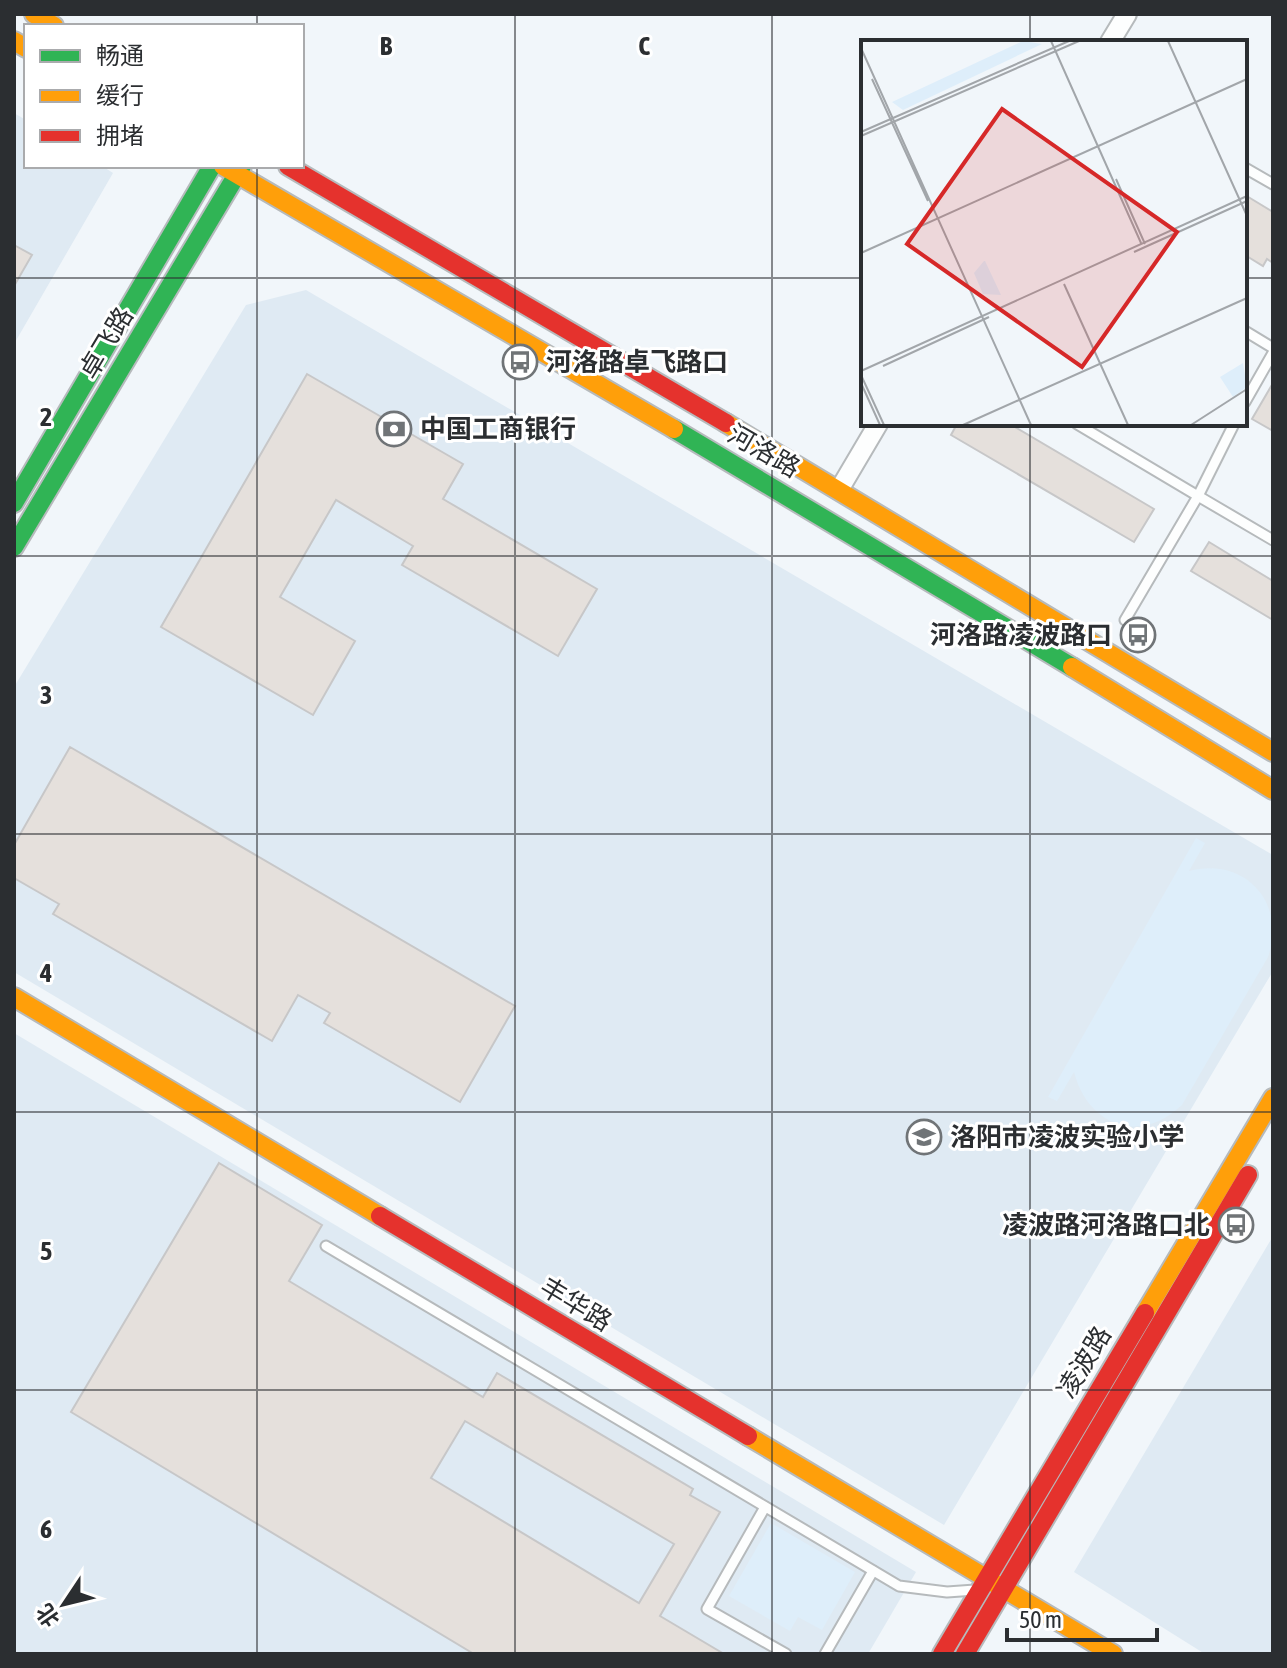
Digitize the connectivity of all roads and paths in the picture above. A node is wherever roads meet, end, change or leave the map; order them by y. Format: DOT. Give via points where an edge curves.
graph roads {
  1 [pos="1127,14"];
  2 [pos="1111,40"];
  3 [pos="211,168"];
  4 [pos="291,168"];
  5 [pos="234,169"];
  6 [pos="1247,169"];
  7 [pos="1273,184"];
  8 [pos="1247,332"];
  9 [pos="1273,350"];
  10 [pos="1247,398"];
  11 [pos="877,426"];
  12 [pos="1080,426"];
  13 [pos="1233,426"];
  14 [pos="839,490"];
  15 [pos="1198,496"];
  16 [pos="14,503"];
  17 [pos="1272,538"];
  18 [pos="14,547"];
  19 [pos="1125,620"];
  20 [pos="1273,752"];
  21 [pos="1273,790"];
  22 [pos="14,997"];
  23 [pos="14,1013"];
  24 [pos="1273,1098"];
  25 [pos="1273,1132"];
  26 [pos="326,1246"];
  27 [pos="765,1507"];
  28 [pos="873,1571"];
  29 [pos="982,1584"];
  30 [pos="1000,1595"];
  31 [pos="786,1654"];
  32 [pos="825,1654"];
  33 [pos="942,1654"];
  34 [pos="965,1654"];
  35 [pos="1088,1654"];
  36 [pos="1113,1654"];
  1 -- 2 [label="street"];
  3 -- 16 [label="street, 卓飞路"];
  4 -- 14 [label="street, 河洛路"];
  5 -- 18 [label="street, 卓飞路"];
  5 -- 21 [label="street, 河洛路" via="823,515"];
  6 -- 7 [label="lane"];
  8 -- 9 [label="lane"];
  9 -- 10 [label="lane"];
  11 -- 14 [label="street"];
  12 -- 15 [label="lane"];
  13 -- 15 [label="lane"];
  14 -- 20 [label="street, 河洛路"];
  15 -- 17 [label="lane"];
  15 -- 19 [label="lane"];
  22 -- 29 [label="street, 丰华路"];
  23 -- 29 [label="street, 丰华路" via="942,1572"];
  24 -- 29 [label="street, 凌波路"];
  25 -- 30 [label="street, 凌波路"];
  26 -- 27 [label="lane"];
  27 -- 28 [label="lane"];
  27 -- 31 [label="lane" via="707,1609"];
  28 -- 29 [label="lane" via="899,1586 947,1592"];
  28 -- 32 [label="lane"];
  29 -- 30 [label="street, 丰华路"];
  29 -- 33 [label="street, 凌波路"];
  30 -- 34 [label="street, 凌波路"];
  30 -- 35 [label="street, 丰华路"];
  30 -- 36 [label="street, 丰华路"];
}
